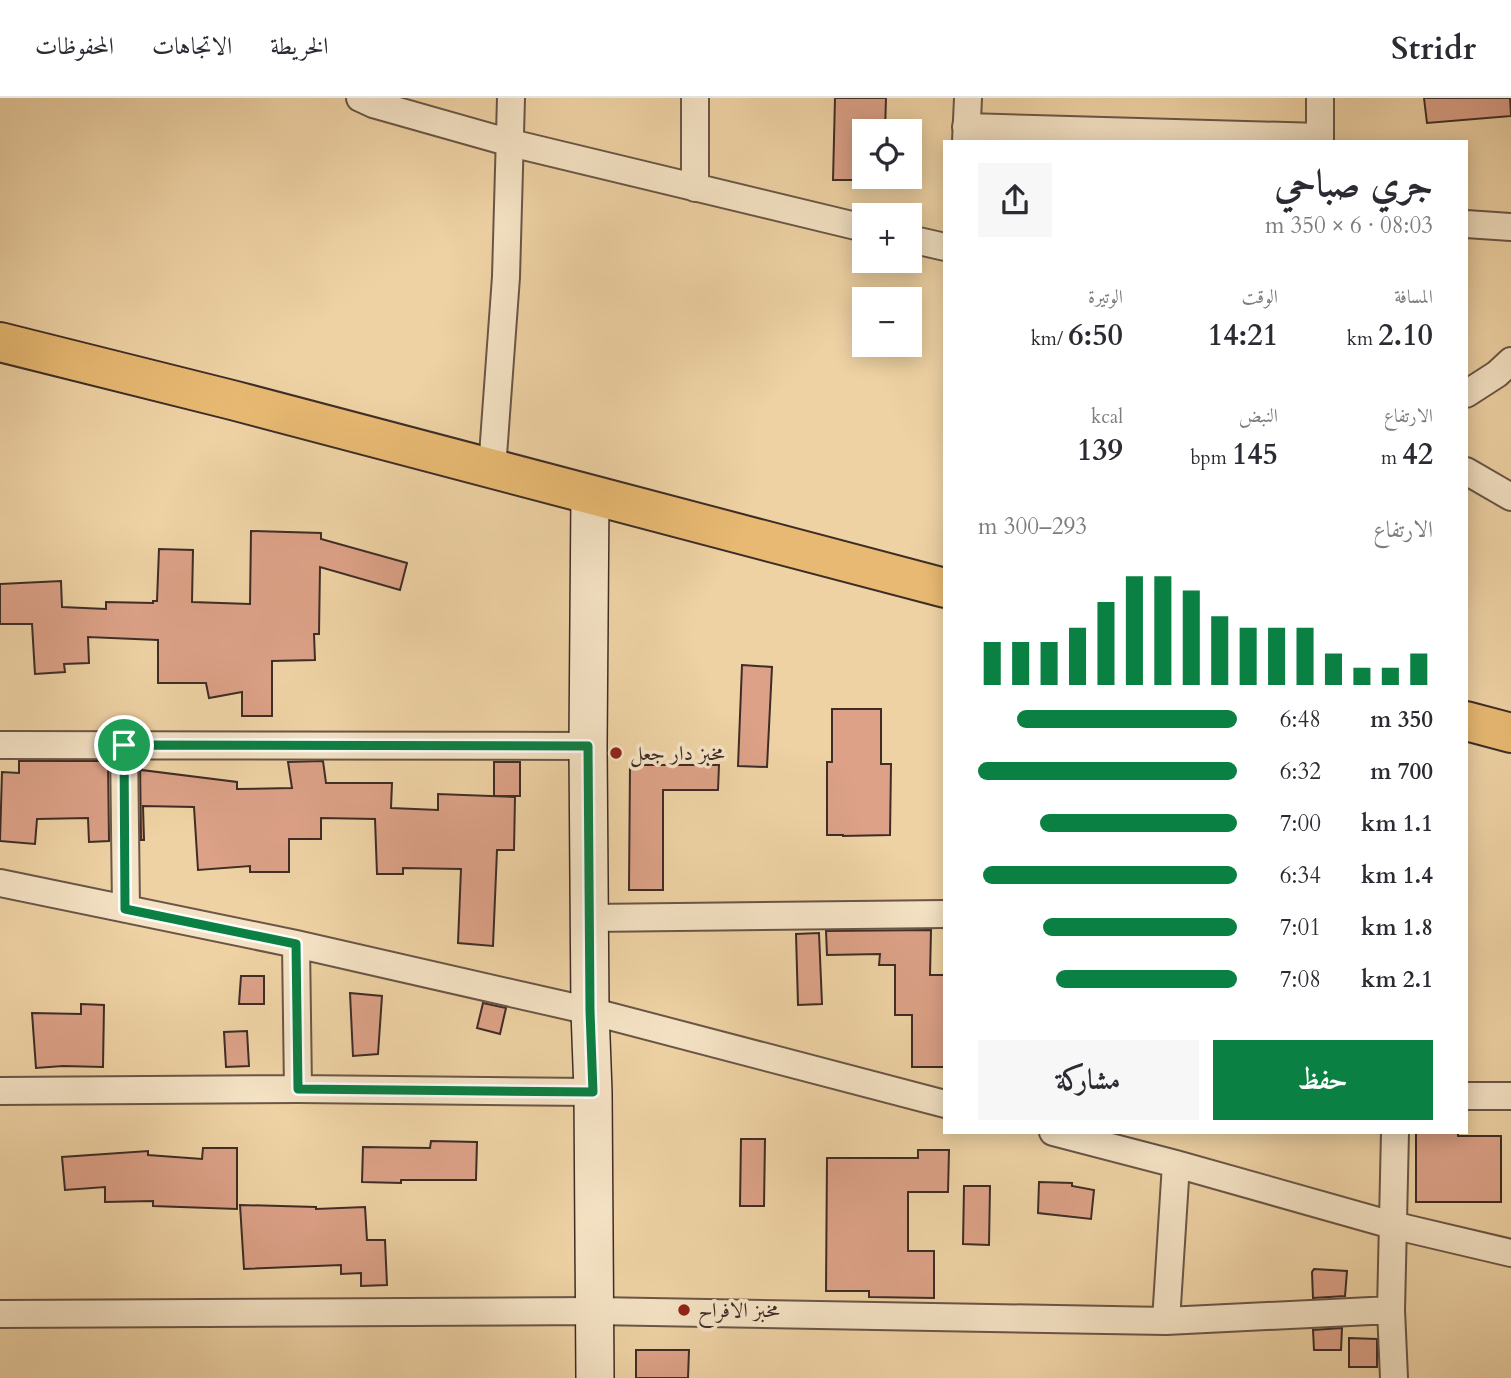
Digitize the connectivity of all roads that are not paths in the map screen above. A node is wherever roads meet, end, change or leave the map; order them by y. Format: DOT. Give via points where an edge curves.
graph roads {
  1 [pos="360,98"];
  2 [pos="511,98"];
  3 [pos="695,98"];
  4 [pos="968,98"];
  5 [pos="1320,98"];
  6 [pos="966,135"];
  7 [pos="1320,139"];
  8 [pos="511,143"];
  9 [pos="695,188"];
  10 [pos="1468,224"];
  11 [pos="852,225"];
  12 [pos="1511,227"];
  13 [pos="922,242"];
  14 [pos="943,247"];
  15 [pos="0,342"];
  16 [pos="1511,361"];
  17 [pos="1468,393"];
  18 [pos="492,469"];
  19 [pos="1468,472"];
  20 [pos="590,495"];
  21 [pos="1511,497"];
  22 [pos="943,587"];
  23 [pos="1468,722"];
  24 [pos="1511,733"];
  25 [pos="0,745"];
  26 [pos="124,745"];
  27 [pos="588,746"];
  28 [pos="0,883"];
  29 [pos="125,909"];
  30 [pos="943,914"];
  31 [pos="591,918"];
  32 [pos="296,944"];
  33 [pos="590,1011"];
  34 [pos="298,1089"];
  35 [pos="0,1091"];
  36 [pos="593,1092"];
  37 [pos="1468,1096"];
  38 [pos="1511,1096"];
  39 [pos="943,1103"];
  40 [pos="1061,1134"];
  41 [pos="1395,1134"];
  42 [pos="1176,1164"];
  43 [pos="1392,1225"];
  44 [pos="1511,1253"];
  45 [pos="1391,1310"];
  46 [pos="594,1311"];
  47 [pos="0,1314"];
  48 [pos="1166,1321"];
  49 [pos="594,1378"];
  50 [pos="1394,1378"];
  1 -- 8 [label="street"];
  2 -- 8 [label="street"];
  3 -- 9 [label="street"];
  4 -- 6 [label="street"];
  5 -- 7 [label="street"];
  6 -- 7 [label="street"];
  8 -- 9 [label="street"];
  8 -- 18 [label="street"];
  9 -- 11 [label="street"];
  10 -- 12 [label="street"];
  13 -- 14 [label="street"];
  15 -- 18 [label="highway"];
  16 -- 17 [label="street"];
  18 -- 20 [label="highway"];
  19 -- 21 [label="street"];
  20 -- 22 [label="highway"];
  20 -- 27 [label="street"];
  23 -- 24 [label="highway"];
  25 -- 26 [label="street"];
  26 -- 27 [label="street"];
  26 -- 29 [label="street"];
  27 -- 31 [label="street"];
  28 -- 29 [label="street"];
  29 -- 32 [label="street"];
  30 -- 31 [label="street"];
  31 -- 33 [label="street"];
  32 -- 33 [label="street"];
  32 -- 34 [label="street"];
  33 -- 36 [label="street"];
  33 -- 39 [label="street"];
  34 -- 35 [label="street"];
  34 -- 36 [label="street"];
  36 -- 46 [label="street"];
  37 -- 38 [label="street"];
  40 -- 42 [label="street"];
  41 -- 43 [label="street"];
  42 -- 43 [label="street"];
  42 -- 48 [label="street"];
  43 -- 44 [label="street"];
  43 -- 45 [label="street"];
  45 -- 48 [label="street"];
  45 -- 50 [label="street"];
  46 -- 47 [label="street"];
  46 -- 48 [label="street"];
  46 -- 49 [label="street"];
}
